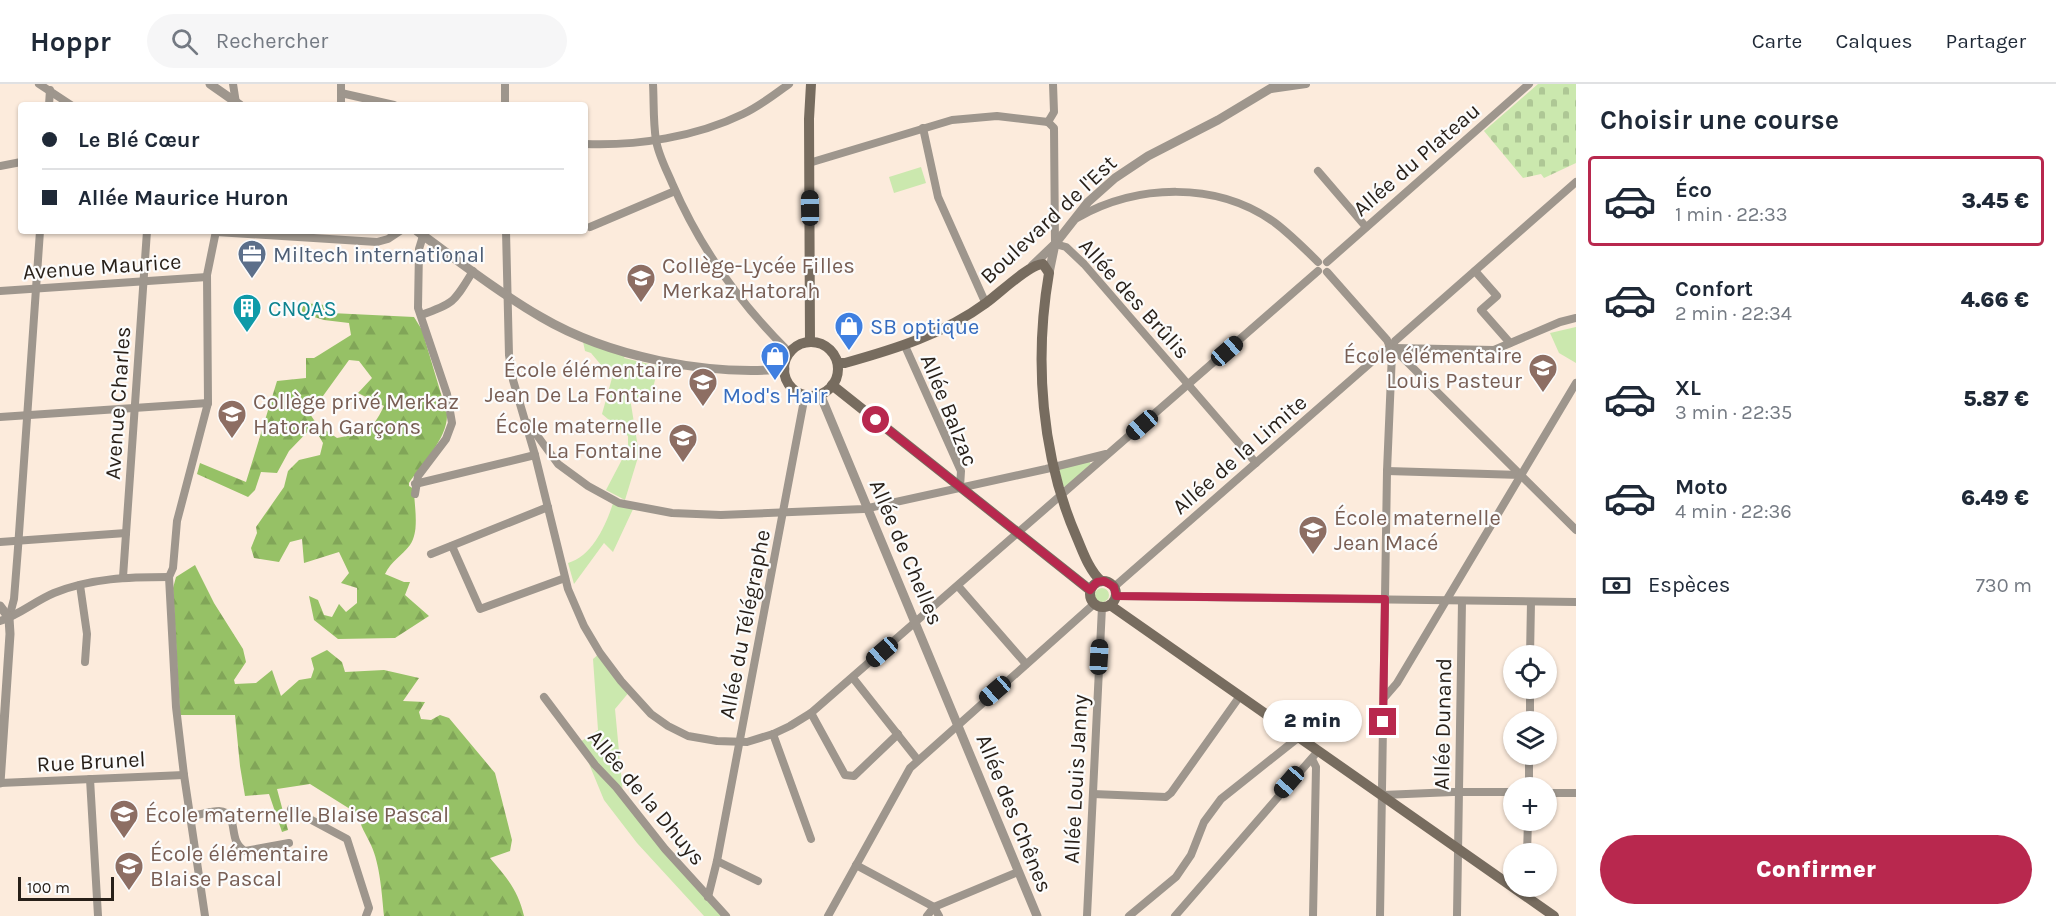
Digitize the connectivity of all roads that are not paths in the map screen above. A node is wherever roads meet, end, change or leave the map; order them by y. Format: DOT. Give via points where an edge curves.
graph roads {
  1 [pos="39,84"];
  2 [pos="210,84"];
  3 [pos="233,84"];
  4 [pos="341,84"];
  5 [pos="505,84"];
  6 [pos="654,84"];
  7 [pos="789,84"];
  8 [pos="804,84"];
  9 [pos="811,84"];
  10 [pos="1053,84"];
  11 [pos="1306,84"];
  12 [pos="1529,84"];
  13 [pos="1275,87"];
  14 [pos="50,90"];
  15 [pos="341,93"];
  16 [pos="49,102"];
  17 [pos="67,102"];
  18 [pos="234,102"];
  19 [pos="237,102"];
  20 [pos="341,102"];
  21 [pos="381,102"];
  22 [pos="506,102"];
  23 [pos="809,118"];
  24 [pos="1048,122"];
  25 [pos="923,128"];
  26 [pos="656,140"];
  27 [pos="588,144"];
  28 [pos="18,163"];
  29 [pos="809,163"];
  30 [pos="0,166"];
  31 [pos="1318,171"];
  32 [pos="1576,182"];
  33 [pos="675,191"];
  34 [pos="1076,218"];
  35 [pos="590,227"];
  36 [pos="1366,227"];
  37 [pos="40,234"];
  38 [pos="147,234"];
  39 [pos="216,234"];
  40 [pos="248,234"];
  41 [pos="396,234"];
  42 [pos="420,234"];
  43 [pos="421,234"];
  44 [pos="506,234"];
  45 [pos="1055,244"];
  46 [pos="1032,266"];
  47 [pos="1322,267"];
  48 [pos="1476,271"];
  49 [pos="473,272"];
  50 [pos="1049,273"];
  51 [pos="207,278"];
  52 [pos="143,281"];
  53 [pos="36,289"];
  54 [pos="0,291"];
  55 [pos="507,295"];
  56 [pos="986,304"];
  57 [pos="421,315"];
  58 [pos="1576,318"];
  59 [pos="810,342"];
  60 [pos="1510,344"];
  61 [pos="905,346"];
  62 [pos="1392,349"];
  63 [pos="790,353"];
  64 [pos="837,363"];
  65 [pos="785,369"];
  66 [pos="1189,384"];
  67 [pos="1576,384"];
  68 [pos="832,385"];
  69 [pos="806,394"];
  70 [pos="820,394"];
  71 [pos="208,403"];
  72 [pos="136,407"];
  73 [pos="523,414"];
  74 [pos="27,415"];
  75 [pos="0,417"];
  76 [pos="1112,451"];
  77 [pos="535,455"];
  78 [pos="1087,458"];
  79 [pos="1256,463"];
  80 [pos="1053,467"];
  81 [pos="1092,469"];
  82 [pos="1387,471"];
  83 [pos="1521,475"];
  84 [pos="415,484"];
  85 [pos="960,487"];
  86 [pos="415,494"];
  87 [pos="1060,496"];
  88 [pos="548,507"];
  89 [pos="868,508"];
  90 [pos="784,512"];
  91 [pos="1576,530"];
  92 [pos="1019,532"];
  93 [pos="126,534"];
  94 [pos="0,542"];
  95 [pos="18,542"];
  96 [pos="452,546"];
  97 [pos="431,554"];
  98 [pos="123,577"];
  99 [pos="169,577"];
  100 [pos="565,578"];
  101 [pos="1101,581"];
  102 [pos="80,585"];
  103 [pos="958,586"];
  104 [pos="1090,590"];
  105 [pos="1385,599"];
  106 [pos="1107,600"];
  107 [pos="1445,601"];
  108 [pos="1462,601"];
  109 [pos="1531,602"];
  110 [pos="1576,602"];
  111 [pos="0,606"];
  112 [pos="5,620"];
  113 [pos="915,623"];
  114 [pos="5,633"];
  115 [pos="1530,645"];
  116 [pos="85,662"];
  117 [pos="1026,664"];
  118 [pos="853,678"];
  119 [pos="1240,696"];
  120 [pos="544,697"];
  121 [pos="1384,698"];
  122 [pos="811,713"];
  123 [pos="958,724"];
  124 [pos="1,732"];
  125 [pos="773,734"];
  126 [pos="898,734"];
  127 [pos="1299,737"];
  128 [pos="739,742"];
  129 [pos="1315,755"];
  130 [pos="917,759"];
  131 [pos="184,775"];
  132 [pos="90,779"];
  133 [pos="0,783"];
  134 [pos="1459,792"];
  135 [pos="1503,792"];
  136 [pos="1557,793"];
  137 [pos="1576,793"];
  138 [pos="1093,794"];
  139 [pos="1383,795"];
  140 [pos="291,809"];
  141 [pos="191,816"];
  142 [pos="811,839"];
  143 [pos="289,843"];
  144 [pos="1458,849"];
  145 [pos="717,861"];
  146 [pos="856,865"];
  147 [pos="1018,872"];
  148 [pos="1503,877"];
  149 [pos="758,881"];
  150 [pos="708,897"];
  151 [pos="1532,897"];
  152 [pos="934,907"];
  153 [pos="98,916"];
  154 [pos="205,916"];
  155 [pos="366,916"];
  156 [pos="726,916"];
  157 [pos="828,916"];
  158 [pos="927,916"];
  159 [pos="939,916"];
  160 [pos="1037,916"];
  161 [pos="1087,916"];
  162 [pos="1129,916"];
  163 [pos="1175,916"];
  164 [pos="1313,916"];
  165 [pos="1380,916"];
  166 [pos="1457,916"];
  167 [pos="1554,916"];
  1 -- 14 [label="street"];
  2 -- 18 [label="street"];
  3 -- 19 [label="street"];
  4 -- 15 [label="street"];
  5 -- 22 [label="street"];
  6 -- 26 [label="street"];
  7 -- 26 [label="street" via="728,121"];
  8 -- 23 [label="main road"];
  9 -- 23 [label="main road"];
  10 -- 24 [label="street" via="1054,112"];
  11 -- 13 [label="street"];
  12 -- 36 [label="street, Allée du Plateau"];
  13 -- 34 [label="street, Boulevard de l'Est" via="1129,168 1100,191"];
  14 -- 16 [label="street"];
  14 -- 17 [label="street"];
  15 -- 20 [label="street"];
  15 -- 21 [label="street"];
  23 -- 29 [label="main road"];
  24 -- 25 [label="street" via="998,116 952,120"];
  24 -- 45 [label="street" via="1054,128"];
  25 -- 29 [label="street"];
  25 -- 56 [label="street" via="938,197"];
  26 -- 27 [label="street"];
  26 -- 33 [label="street"];
  28 -- 30 [label="street"];
  29 -- 59 [label="main road"];
  31 -- 36 [label="street"];
  32 -- 48 [label="street, Allée de la Limite"];
  33 -- 35 [label="street"];
  33 -- 63 [label="street" via="701,242 733,290"];
  34 -- 45 [label="street, Boulevard de l'Est"];
  34 -- 47 [label="street" via="1128,196 1175,191 1199,193 1240,204 1272,221"];
  36 -- 47 [label="street, Allée du Plateau"];
  37 -- 53 [label="street"];
  38 -- 52 [label="street, Avenue Charles"];
  39 -- 51 [label="street"];
  40 -- 41 [label="street" via="377,242"];
  42 -- 57 [label="street"];
  43 -- 49 [label="street"];
  44 -- 55 [label="street, Allée du Plateau"];
  45 -- 46 [label="street, Boulevard de l'Est"];
  45 -- 50 [label="street"];
  45 -- 66 [label="street, Allée des Brûlis" via="1066,247 1084,264"];
  46 -- 50 [label="main road" via="1043,264"];
  46 -- 56 [label="main road, Boulevard de l'Est"];
  47 -- 62 [label="street"];
  47 -- 66 [label="street, Allée du Plateau"];
  48 -- 60 [label="street" via="1497,296 1481,310"];
  48 -- 62 [label="street, Allée de la Limite" via="1395,341"];
  49 -- 55 [label="street"];
  49 -- 57 [label="street" via="448,306"];
  50 -- 80 [label="main road" via="1043,391"];
  51 -- 52 [label="street, Avenue Maurice"];
  51 -- 71 [label="street"];
  52 -- 53 [label="street, Avenue Maurice"];
  52 -- 72 [label="street, Avenue Charles"];
  53 -- 54 [label="street, Avenue Maurice"];
  53 -- 74 [label="street"];
  55 -- 65 [label="street" via="577,335 627,353 729,370"];
  55 -- 73 [label="street, Allée du Plateau" via="509,355"];
  56 -- 61 [label="main road, Boulevard de l'Est"];
  57 -- 84 [label="street" via="447,394 452,423 446,439"];
  58 -- 60 [label="street"];
  59 -- 63 [label="main road"];
  59 -- 64 [label="main road" via="823,344"];
  60 -- 62 [label="street" via="1494,350"];
  61 -- 64 [label="main road, Boulevard de l'Est"];
  61 -- 85 [label="street, Allée Balzac" via="961,471"];
  62 -- 79 [label="street, Allée de la Limite" via="1384,351"];
  62 -- 82 [label="street"];
  62 -- 83 [label="street"];
  63 -- 65 [label="main road"];
  64 -- 68 [label="main road" via="838,373"];
  65 -- 69 [label="main road" via="791,386"];
  66 -- 76 [label="street, Allée du Plateau"];
  66 -- 79 [label="street, Allée des Brûlis"];
  67 -- 83 [label="street"];
  68 -- 70 [label="main road"];
  68 -- 85 [label="main road"];
  69 -- 70 [label="main road"];
  69 -- 90 [label="street, Allée du Télégraphe"];
  70 -- 89 [label="street, Allée de Chelles"];
  71 -- 72 [label="street"];
  71 -- 99 [label="street" via="177,520"];
  72 -- 74 [label="street"];
  72 -- 93 [label="street, Avenue Charles"];
  73 -- 77 [label="street, Allée du Plateau"];
  73 -- 90 [label="street" via="558,464 620,503 672,513"];
  74 -- 75 [label="street"];
  74 -- 95 [label="street"];
  76 -- 78 [label="street"];
  76 -- 81 [label="street, Allée du Plateau"];
  77 -- 84 [label="street"];
  77 -- 88 [label="street, Allée du Plateau"];
  78 -- 80 [label="street"];
  78 -- 81 [label="street" via="1093,461"];
  79 -- 106 [label="street, Allée de la Limite"];
  80 -- 85 [label="street"];
  80 -- 87 [label="main road"];
  81 -- 87 [label="street, Allée du Plateau"];
  82 -- 83 [label="street"];
  82 -- 105 [label="street"];
  83 -- 91 [label="street"];
  83 -- 107 [label="street"];
  84 -- 86 [label="street"];
  85 -- 89 [label="street"];
  85 -- 92 [label="main road"];
  87 -- 92 [label="street, Allée du Plateau"];
  87 -- 101 [label="main road" via="1084,553"];
  88 -- 96 [label="street"];
  88 -- 100 [label="street, Allée du Plateau"];
  89 -- 90 [label="street"];
  89 -- 113 [label="street, Allée de Chelles"];
  90 -- 128 [label="street, Allée du Télégraphe"];
  92 -- 103 [label="street, Allée du Plateau"];
  92 -- 104 [label="main road"];
  93 -- 95 [label="street"];
  93 -- 98 [label="street, Avenue Charles"];
  94 -- 95 [label="street"];
  95 -- 112 [label="street" via="14,599"];
  96 -- 97 [label="street"];
  96 -- 100 [label="street" via="480,609"];
  98 -- 99 [label="street"];
  98 -- 102 [label="street"];
  99 -- 131 [label="street" via="172,662"];
  100 -- 128 [label="street, Allée du Plateau" via="584,626 600,653 651,714 688,736"];
  101 -- 104 [label="main road"];
  101 -- 106 [label="main road" via="1108,582"];
  102 -- 112 [label="street" via="54,593"];
  102 -- 116 [label="street" via="87,634"];
  103 -- 113 [label="street, Allée du Plateau"];
  103 -- 117 [label="street"];
  104 -- 106 [label="main road" via="1090,597"];
  105 -- 106 [label="street"];
  105 -- 107 [label="street"];
  105 -- 121 [label="street"];
  106 -- 117 [label="street, Allée de la Limite"];
  106 -- 119 [label="main road"];
  106 -- 138 [label="street, Allée Louis Janny"];
  107 -- 108 [label="street"];
  107 -- 121 [label="street" via="1397,683"];
  108 -- 109 [label="street"];
  108 -- 134 [label="street, Allée Dunand"];
  109 -- 110 [label="street"];
  109 -- 115 [label="street"];
  111 -- 112 [label="street"];
  112 -- 114 [label="street"];
  113 -- 118 [label="street, Allée du Plateau"];
  113 -- 123 [label="street, Allée de Chelles"];
  114 -- 124 [label="street"];
  117 -- 123 [label="street, Allée de la Limite"];
  118 -- 122 [label="street, Allée du Plateau"];
  118 -- 126 [label="street"];
  119 -- 127 [label="main road"];
  119 -- 138 [label="street" via="1171,793"];
  120 -- 150 [label="street, Allée de la Dhuys" via="595,765"];
  121 -- 139 [label="street"];
  122 -- 125 [label="street, Allée du Plateau"];
  122 -- 126 [label="street" via="845,775 854,776"];
  123 -- 130 [label="street, Allée de la Limite"];
  123 -- 147 [label="street, Allée des Chênes"];
  124 -- 133 [label="street"];
  125 -- 128 [label="street, Allée du Plateau"];
  125 -- 142 [label="street"];
  126 -- 130 [label="street"];
  127 -- 129 [label="main road"];
  127 -- 162 [label="street" via="1221,799 1204,822 1191,855 1176,877"];
  128 -- 145 [label="street, Allée du Télégraphe"];
  129 -- 139 [label="main road"];
  129 -- 163 [label="street"];
  129 -- 164 [label="street"];
  130 -- 146 [label="street, Allée de la Limite"];
  131 -- 132 [label="street, Rue Brunel"];
  131 -- 141 [label="street"];
  132 -- 133 [label="street, Rue Brunel"];
  132 -- 153 [label="street"];
  134 -- 135 [label="street"];
  134 -- 139 [label="street"];
  134 -- 144 [label="street, Allée Dunand"];
  136 -- 137 [label="street"];
  138 -- 161 [label="street, Allée Louis Janny"];
  139 -- 144 [label="main road"];
  139 -- 165 [label="street"];
  140 -- 155 [label="street" via="347,839 369,908"];
  141 -- 143 [label="street" via="221,811 230,815 234,840 245,851"];
  141 -- 154 [label="street"];
  144 -- 148 [label="main road"];
  144 -- 166 [label="street, Allée Dunand"];
  145 -- 149 [label="street"];
  145 -- 150 [label="street, Allée du Télégraphe"];
  146 -- 152 [label="street"];
  146 -- 157 [label="street, Allée de la Limite"];
  147 -- 152 [label="street"];
  147 -- 160 [label="street, Allée des Chênes"];
  150 -- 156 [label="street, Allée de la Dhuys"];
  151 -- 167 [label="main road"];
  152 -- 158 [label="street"];
  152 -- 159 [label="street"];
}
